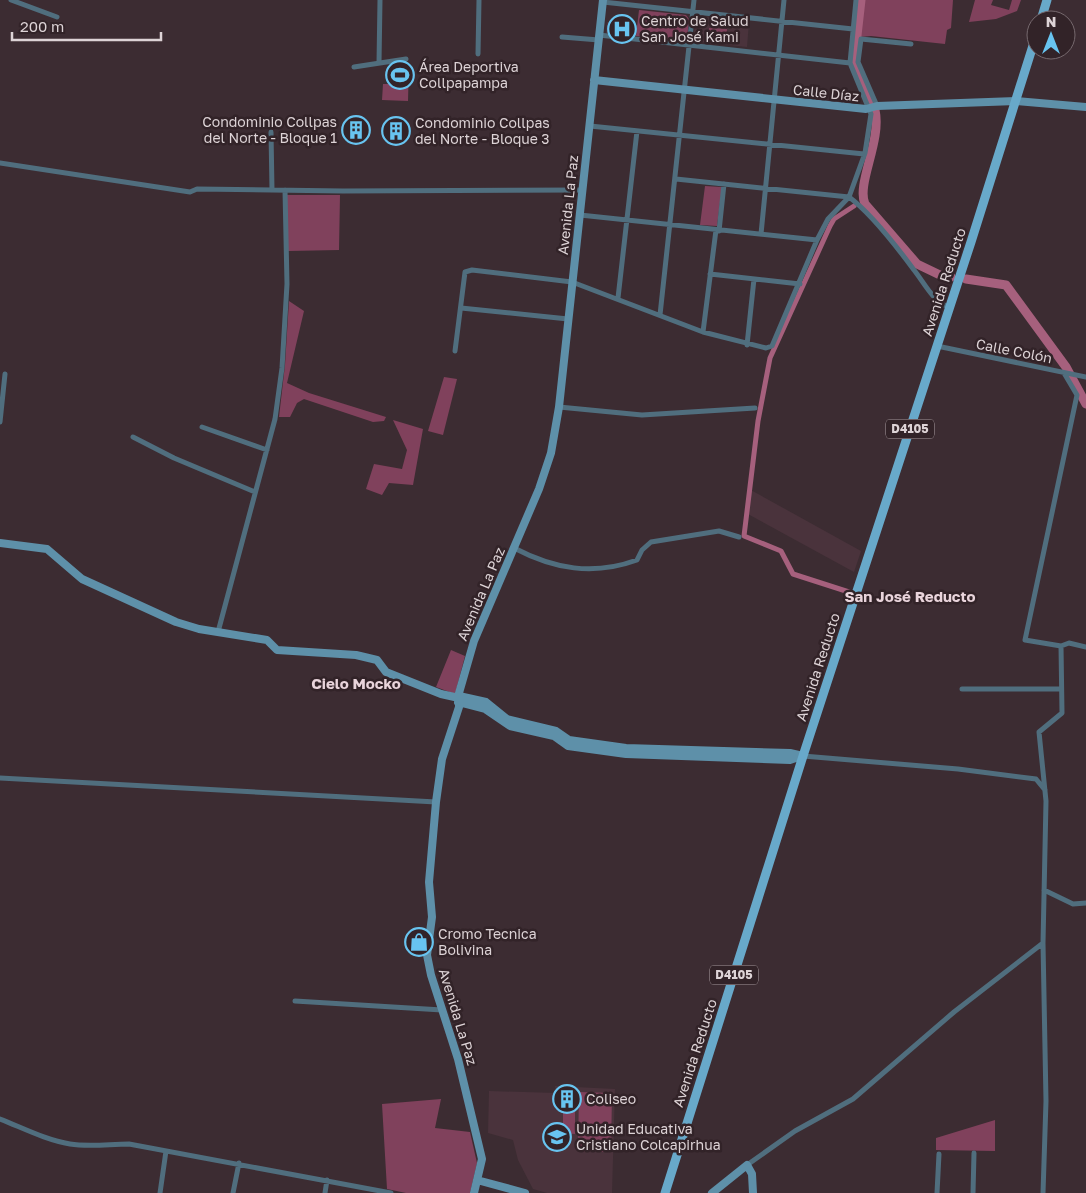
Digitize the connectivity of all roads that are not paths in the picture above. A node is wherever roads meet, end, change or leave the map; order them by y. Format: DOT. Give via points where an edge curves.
graph roads {
  1 [pos="11,0"];
  2 [pos="380,0"];
  3 [pos="478,0"];
  4 [pos="694,0"];
  5 [pos="784,0"];
  6 [pos="856,0"];
  7 [pos="603,1"];
  8 [pos="693,12"];
  9 [pos="57,16"];
  10 [pos="782,22"];
  11 [pos="853,29"];
  12 [pos="562,37"];
  13 [pos="599,38"];
  14 [pos="911,44"];
  15 [pos="688,45"];
  16 [pos="478,54"];
  17 [pos="779,55"];
  18 [pos="406,59"];
  19 [pos="1029,60"];
  20 [pos="379,63"];
  21 [pos="850,63"];
  22 [pos="354,67"];
  23 [pos="594,80"];
  24 [pos="685,90"];
  25 [pos="775,100"];
  26 [pos="1016,102"];
  27 [pos="873,107"];
  28 [pos="1086,107"];
  29 [pos="590,126"];
  30 [pos="637,131"];
  31 [pos="271,132"];
  32 [pos="680,136"];
  33 [pos="770,145"];
  34 [pos="864,154"];
  35 [pos="0,163"];
  36 [pos="676,179"];
  37 [pos="724,184"];
  38 [pos="765,188"];
  39 [pos="272,190"];
  40 [pos="284,190"];
  41 [pos="582,190"];
  42 [pos="848,197"];
  43 [pos="580,215"];
  44 [pos="627,220"];
  45 [pos="671,225"];
  46 [pos="718,230"];
  47 [pos="761,234"];
  48 [pos="817,240"];
  49 [pos="710,274"];
  50 [pos="754,279"];
  51 [pos="572,282"];
  52 [pos="800,284"];
  53 [pos="618,298"];
  54 [pos="948,307"];
  55 [pos="461,308"];
  56 [pos="660,315"];
  57 [pos="568,319"];
  58 [pos="703,332"];
  59 [pos="747,345"];
  60 [pos="937,346"];
  61 [pos="454,351"];
  62 [pos="1065,373"];
  63 [pos="5,374"];
  64 [pos="1084,377"];
  65 [pos="559,406"];
  66 [pos="756,408"];
  67 [pos="0,422"];
  68 [pos="202,427"];
  69 [pos="132,437"];
  70 [pos="267,450"];
  71 [pos="256,492"];
  72 [pos="738,537"];
  73 [pos="0,543"];
  74 [pos="514,548"];
  75 [pos="218,632"];
  76 [pos="1061,646"];
  77 [pos="1086,647"];
  78 [pos="962,689"];
  79 [pos="1061,689"];
  80 [pos="458,699"];
  81 [pos="803,756"];
  82 [pos="0,778"];
  83 [pos="1045,790"];
  84 [pos="436,802"];
  85 [pos="1044,890"];
  86 [pos="1086,903"];
  87 [pos="1043,944"];
  88 [pos="295,1001"];
  89 [pos="442,1010"];
  90 [pos="0,1119"];
  91 [pos="166,1151"];
  92 [pos="974,1153"];
  93 [pos="939,1154"];
  94 [pos="239,1163"];
  95 [pos="747,1165"];
  96 [pos="327,1180"];
  97 [pos="477,1180"];
  98 [pos="160,1193"];
  99 [pos="233,1193"];
  100 [pos="325,1193"];
  101 [pos="391,1193"];
  102 [pos="474,1193"];
  103 [pos="525,1193"];
  104 [pos="665,1193"];
  105 [pos="712,1193"];
  106 [pos="752,1193"];
  107 [pos="937,1193"];
  108 [pos="973,1193"];
  109 [pos="1043,1193"];
  1 -- 9 [label="street"];
  2 -- 20 [label="street"];
  3 -- 16 [label="street"];
  4 -- 8 [label="street"];
  5 -- 10 [label="street"];
  6 -- 11 [label="street"];
  7 -- 8 [label="street"];
  7 -- 13 [label="main road, Avenida La Paz"];
  8 -- 10 [label="street"];
  8 -- 15 [label="street"];
  10 -- 11 [label="street"];
  10 -- 17 [label="street"];
  11 -- 21 [label="street"];
  12 -- 13 [label="street"];
  13 -- 15 [label="street"];
  13 -- 23 [label="main road, Avenida La Paz"];
  14 -- 27 [label="street" via="861,39 858,62"];
  15 -- 17 [label="street"];
  15 -- 24 [label="street"];
  17 -- 21 [label="street"];
  17 -- 25 [label="street"];
  18 -- 20 [label="street"];
  19 -- 26 [label="main road, Avenida Reducto / D4105"];
  20 -- 22 [label="street"];
  21 -- 27 [label="street"];
  23 -- 24 [label="main road, Calle Díaz"];
  23 -- 29 [label="main road, Avenida La Paz"];
  24 -- 25 [label="main road, Calle Díaz"];
  24 -- 32 [label="street"];
  25 -- 27 [label="main road, Calle Díaz" via="866,110"];
  25 -- 33 [label="street"];
  26 -- 27 [label="main road, Calle Díaz"];
  26 -- 28 [label="main road, Calle Díaz"];
  26 -- 54 [label="main road, Avenida Reducto / D4105"];
  27 -- 34 [label="street"];
  29 -- 30 [label="street"];
  29 -- 41 [label="main road, Avenida La Paz"];
  30 -- 32 [label="street"];
  30 -- 44 [label="street"];
  31 -- 39 [label="street"];
  32 -- 33 [label="street"];
  32 -- 36 [label="street"];
  33 -- 34 [label="street"];
  33 -- 38 [label="street"];
  34 -- 42 [label="street"];
  35 -- 39 [label="street" via="190,192 197,189"];
  36 -- 37 [label="street"];
  36 -- 45 [label="street"];
  37 -- 38 [label="street"];
  37 -- 46 [label="street"];
  38 -- 42 [label="street"];
  38 -- 47 [label="street"];
  39 -- 40 [label="street"];
  40 -- 41 [label="street"];
  40 -- 70 [label="street" via="287,284 282,368"];
  41 -- 43 [label="main road, Avenida La Paz"];
  42 -- 48 [label="street" via="828,219"];
  42 -- 54 [label="street" via="860,205 930,293"];
  43 -- 44 [label="street"];
  43 -- 51 [label="main road, Avenida La Paz"];
  44 -- 45 [label="street"];
  44 -- 53 [label="street"];
  45 -- 46 [label="street"];
  45 -- 56 [label="street"];
  46 -- 47 [label="street"];
  46 -- 49 [label="street"];
  47 -- 48 [label="street"];
  48 -- 52 [label="street"];
  49 -- 50 [label="street"];
  49 -- 58 [label="street"];
  50 -- 52 [label="street"];
  50 -- 59 [label="street"];
  51 -- 53 [label="street"];
  51 -- 55 [label="street" via="472,270 465,272"];
  51 -- 57 [label="main road, Avenida La Paz"];
  52 -- 59 [label="street" via="772,346"];
  53 -- 56 [label="street"];
  54 -- 60 [label="main road, Avenida Reducto / D4105"];
  55 -- 57 [label="street"];
  55 -- 61 [label="street"];
  56 -- 58 [label="street"];
  57 -- 65 [label="main road, Avenida La Paz"];
  58 -- 59 [label="street"];
  60 -- 62 [label="street, Calle Colón"];
  60 -- 81 [label="main road, Avenida Reducto / D4105"];
  62 -- 64 [label="street, Calle Colón"];
  62 -- 76 [label="street" via="1077,395 1025,640"];
  63 -- 67 [label="street"];
  65 -- 66 [label="street" via="642,415"];
  65 -- 74 [label="main road, Avenida La Paz" via="552,453"];
  68 -- 70 [label="street"];
  69 -- 71 [label="street"];
  70 -- 71 [label="street"];
  71 -- 75 [label="street"];
  72 -- 74 [label="street" via="719,531 651,542 637,560 608,569 560,566"];
  73 -- 75 [label="main road" via="47,549 82,579 176,622"];
  74 -- 80 [label="main road, Avenida La Paz" via="474,641"];
  75 -- 80 [label="main road" via="267,640 277,650 356,655 376,660 386,672"];
  76 -- 77 [label="street" via="1070,643"];
  76 -- 79 [label="street"];
  78 -- 79 [label="street"];
  79 -- 83 [label="street" via="1062,713 1039,732"];
  80 -- 81 [label="main road" via="485,709 510,726 542,730 568,746 790,760"];
  80 -- 84 [label="main road, Avenida La Paz" via="459,707 442,759"];
  81 -- 83 [label="street" via="1036,779"];
  81 -- 104 [label="main road, Avenida Reducto / D4105"];
  82 -- 84 [label="street"];
  83 -- 85 [label="street"];
  84 -- 89 [label="main road, Avenida La Paz" via="429,882 432,917 427,955"];
  85 -- 86 [label="street" via="1072,904"];
  85 -- 87 [label="street"];
  87 -- 95 [label="street" via="954,1012 853,1098 795,1131"];
  87 -- 109 [label="street" via="1046,1101"];
  88 -- 89 [label="street"];
  89 -- 97 [label="main road, Avenida La Paz" via="458,1059 482,1159"];
  90 -- 91 [label="street" via="58,1142 85,1146 129,1144"];
  91 -- 94 [label="street"];
  91 -- 98 [label="street"];
  92 -- 108 [label="street"];
  93 -- 107 [label="street"];
  94 -- 96 [label="street"];
  94 -- 99 [label="street"];
  95 -- 105 [label="main road"];
  95 -- 106 [label="main road" via="752,1174"];
  96 -- 100 [label="street"];
  96 -- 101 [label="street"];
  97 -- 102 [label="main road, Avenida La Paz"];
  97 -- 103 [label="main road"];
}
